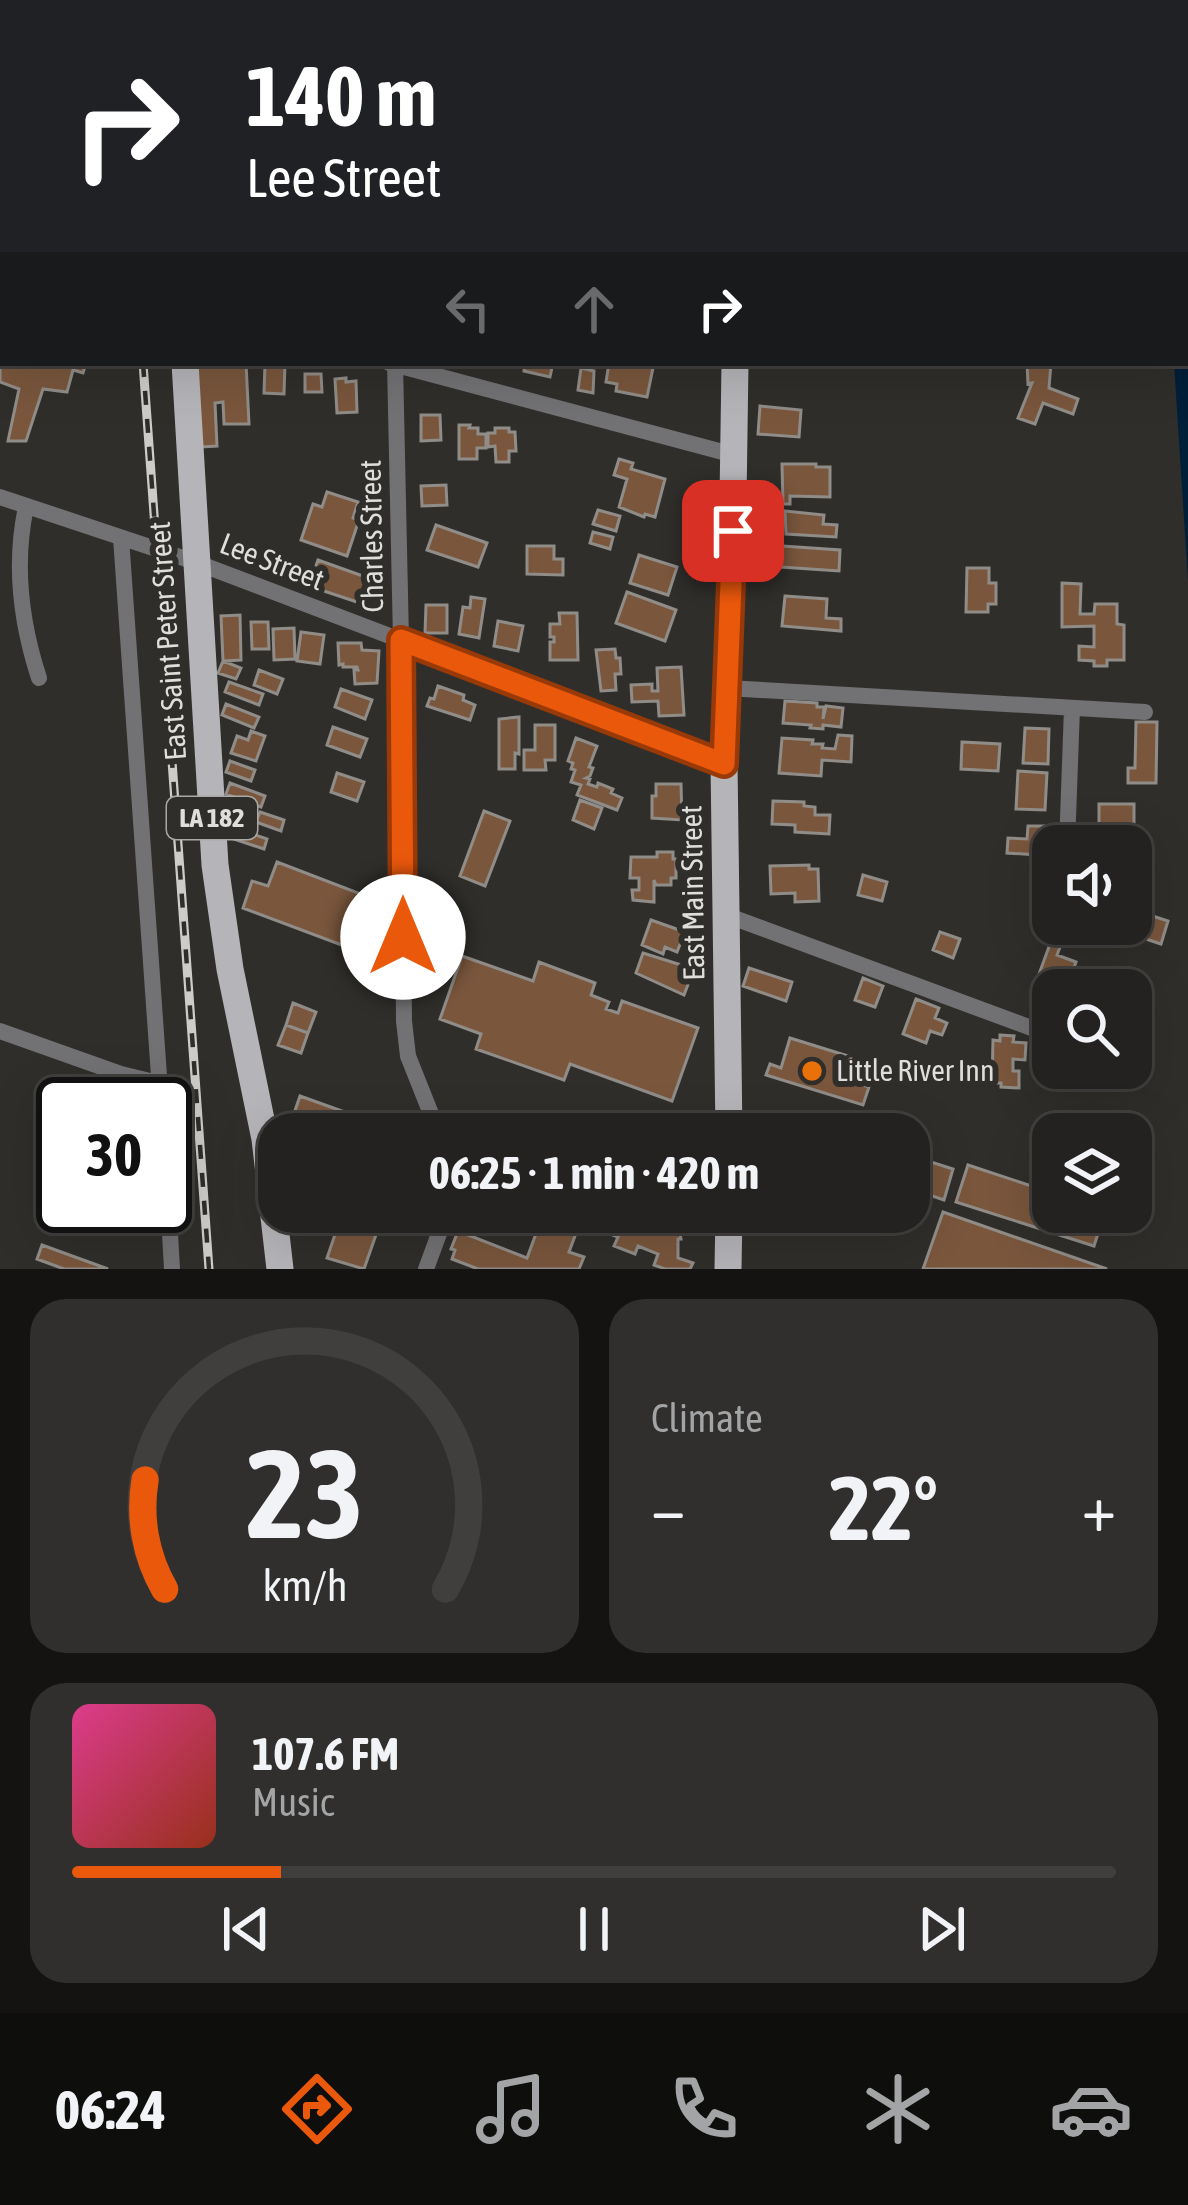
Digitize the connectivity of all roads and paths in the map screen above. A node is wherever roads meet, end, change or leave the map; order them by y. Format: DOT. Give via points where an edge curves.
graph roads {
  1 [pos="185,366"];
  2 [pos="393,366"];
  3 [pos="400,366"];
  4 [pos="735,366"];
  5 [pos="734,455"];
  6 [pos="0,497"];
  7 [pos="26,507"];
  8 [pos="121,538"];
  9 [pos="196,562"];
  10 [pos="401,640"];
  11 [pos="38,678"];
  12 [pos="727,688"];
  13 [pos="1072,708"];
  14 [pos="1145,712"];
  15 [pos="724,764"];
  16 [pos="1067,825"];
  17 [pos="726,915"];
  18 [pos="1032,1028"];
  19 [pos="0,1031"];
  20 [pos="132,1077"];
  21 [pos="158,1077"];
  22 [pos="431,1113"];
  23 [pos="729,1113"];
  24 [pos="170,1233"];
  25 [pos="439,1233"];
  26 [pos="729,1233"];
  27 [pos="172,1269"];
  28 [pos="280,1269"];
  29 [pos="426,1269"];
  30 [pos="728,1269"];
  1 -- 9 [label="main road, East Saint Peter Street / LA 182"];
  2 -- 10 [label="street, Charles Street"];
  3 -- 5 [label="street"];
  4 -- 5 [label="main road, East Main Street"];
  5 -- 12 [label="main road, East Main Street"];
  6 -- 7 [label="street, Lee Street"];
  7 -- 8 [label="street, Lee Street"];
  7 -- 11 [label="street" via="22,591"];
  8 -- 9 [label="street, Lee Street"];
  8 -- 21 [label="street"];
  9 -- 10 [label="street, Lee Street"];
  9 -- 28 [label="main road, East Saint Peter Street / LA 182" via="215,866 266,1139"];
  10 -- 15 [label="street, Lee Street"];
  10 -- 22 [label="street, Charles Street" via="404,1021 408,1056"];
  12 -- 13 [label="street"];
  12 -- 15 [label="main road, East Main Street"];
  13 -- 14 [label="street"];
  13 -- 16 [label="street"];
  15 -- 17 [label="main road, East Main Street"];
  17 -- 18 [label="street"];
  17 -- 23 [label="main road, East Main Street"];
  19 -- 20 [label="street"];
  24 -- 27 [label="street"];
  25 -- 29 [label="street"];
  26 -- 30 [label="main road"];
}
